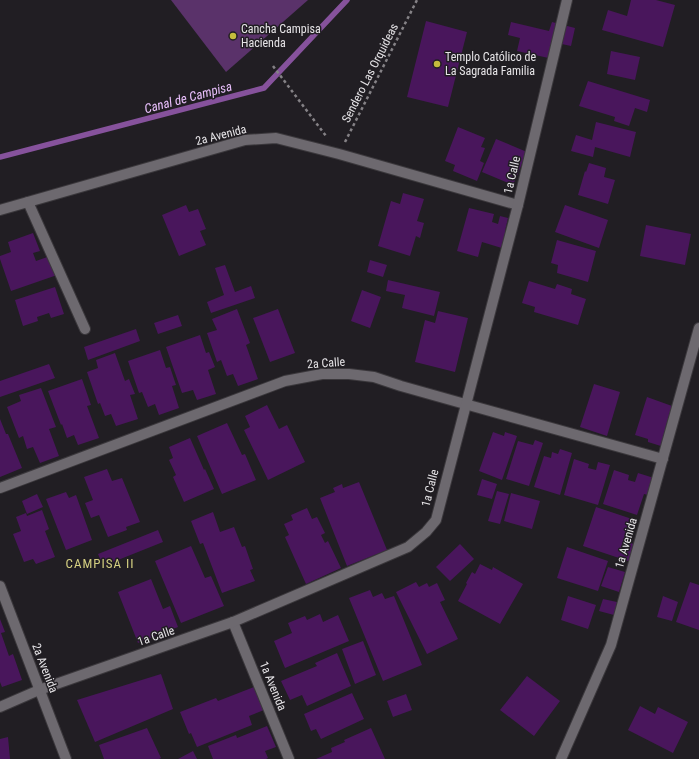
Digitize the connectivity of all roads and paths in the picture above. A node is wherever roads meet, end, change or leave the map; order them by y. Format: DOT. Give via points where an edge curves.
graph roads {
  1 [pos="417,0"];
  2 [pos="566,0"];
  3 [pos="273,66"];
  4 [pos="326,137"];
  5 [pos="339,154"];
  6 [pos="28,202"];
  7 [pos="518,205"];
  8 [pos="0,210"];
  9 [pos="699,328"];
  10 [pos="85,329"];
  11 [pos="465,404"];
  12 [pos="663,459"];
  13 [pos="0,488"];
  14 [pos="0,586"];
  15 [pos="234,622"];
  16 [pos="39,690"];
  17 [pos="0,706"];
  18 [pos="66,759"];
  19 [pos="289,759"];
  20 [pos="561,759"];
  1 -- 5 [label="path, Sendero Las Orquideas"];
  2 -- 7 [label="street, 1a Calle"];
  3 -- 4 [label="path"];
  5 -- 6 [label="street, 2a Avenida" via="276,138 245,140"];
  5 -- 7 [label="street, 2a Avenida"];
  6 -- 8 [label="street, 2a Avenida"];
  6 -- 10 [label="street"];
  7 -- 11 [label="street, 1a Calle"];
  9 -- 12 [label="street, 1a Avenida"];
  11 -- 12 [label="street, 2a Calle"];
  11 -- 13 [label="street, 2a Calle" via="374,377 322,374 285,382"];
  11 -- 15 [label="street, 1a Calle" via="436,520 426,532 408,546"];
  12 -- 20 [label="street, 1a Avenida" via="611,645"];
  14 -- 16 [label="street, 2a Avenida"];
  15 -- 16 [label="street, 1a Calle"];
  15 -- 19 [label="street, 1a Avenida"];
  16 -- 17 [label="street, 1a Calle"];
  16 -- 18 [label="street, 2a Avenida"];
}
